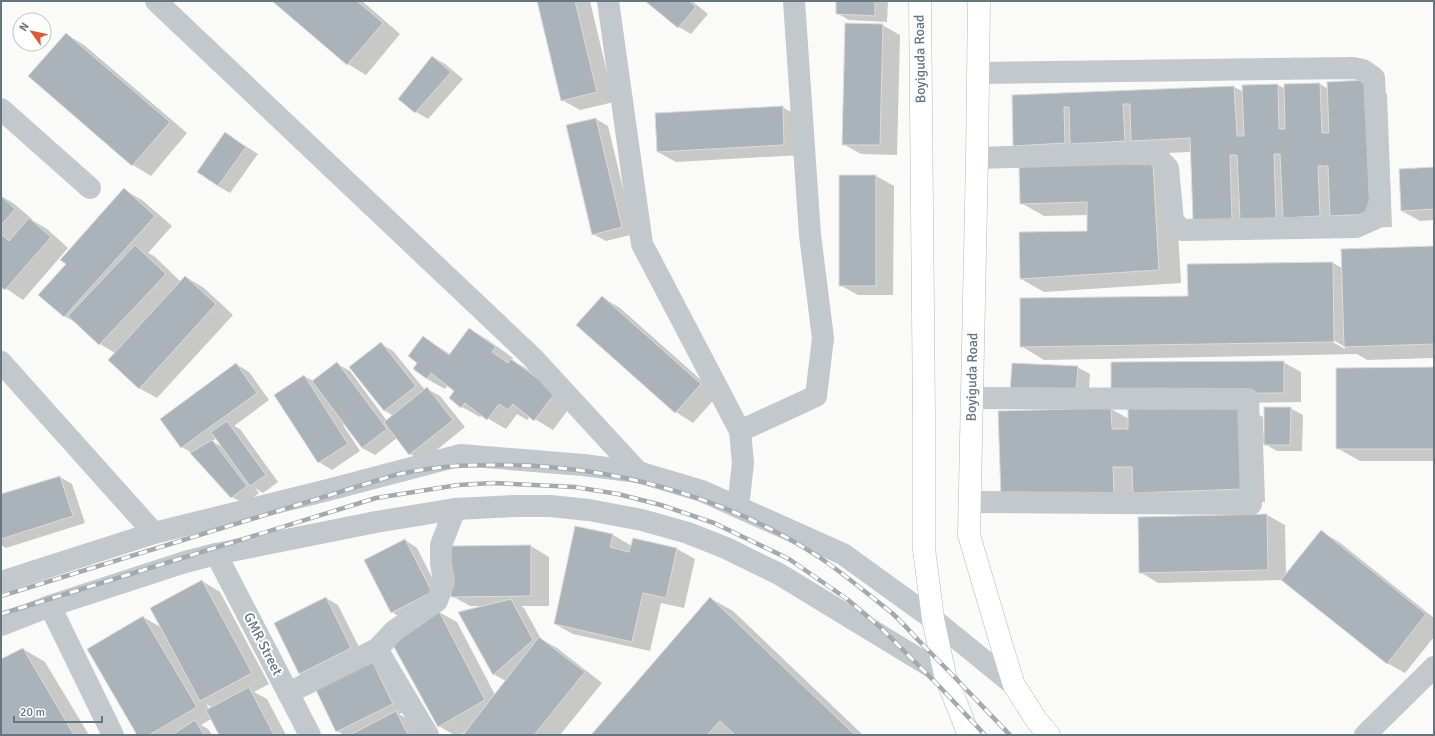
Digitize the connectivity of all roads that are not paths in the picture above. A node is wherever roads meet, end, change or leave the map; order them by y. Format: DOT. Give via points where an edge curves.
graph roads {
  1 [pos="156,1"];
  2 [pos="608,1"];
  3 [pos="794,1"];
  4 [pos="920,1"];
  5 [pos="979,1"];
  6 [pos="979,73"];
  7 [pos="1,109"];
  8 [pos="977,158"];
  9 [pos="90,188"];
  10 [pos="1,362"];
  11 [pos="972,398"];
  12 [pos="740,431"];
  13 [pos="638,472"];
  14 [pos="969,502"];
  15 [pos="738,507"];
  16 [pos="455,509"];
  17 [pos="154,533"];
  18 [pos="216,554"];
  19 [pos="1,582"];
  20 [pos="50,606"];
  21 [pos="933,619"];
  22 [pos="1,625"];
  23 [pos="377,649"];
  24 [pos="1434,667"];
  25 [pos="945,675"];
  26 [pos="1014,684"];
  27 [pos="288,693"];
  28 [pos="113,735"];
  29 [pos="310,735"];
  30 [pos="428,735"];
  31 [pos="969,735"];
  32 [pos="1049,735"];
  33 [pos="1365,735"];
  1 -- 13 [label="street" via="533,358"];
  2 -- 12 [label="street" via="642,244"];
  3 -- 12 [label="street" via="810,235 823,338 816,396"];
  4 -- 21 [label="main road, Boyiguda Road" via="924,549"];
  5 -- 6 [label="main road, Boyiguda Road"];
  6 -- 8 [label="main road, Boyiguda Road"];
  6 -- 8 [label="street" via="1353,68 1363,70 1374,78 1380,201 1374,219 1356,227 1182,230 1172,221 1168,168 1154,153"];
  7 -- 9 [label="street"];
  8 -- 11 [label="main road, Boyiguda Road"];
  10 -- 17 [label="street"];
  11 -- 14 [label="main road, Boyiguda Road"];
  11 -- 14 [label="street" via="1248,399 1251,504"];
  12 -- 15 [label="street" via="743,463"];
  13 -- 15 [label="street" via="702,491"];
  13 -- 17 [label="street" via="461,455"];
  14 -- 26 [label="main road, Boyiguda Road" via="968,534"];
  15 -- 21 [label="street" via="843,554"];
  16 -- 18 [label="street"];
  16 -- 23 [label="street" via="441,545 444,582 437,601 394,631"];
  16 -- 25 [label="street" via="550,506 589,510 642,520 688,533 779,574"];
  17 -- 19 [label="street"];
  18 -- 20 [label="street"];
  18 -- 27 [label="street, GMR Street"];
  20 -- 22 [label="street"];
  20 -- 28 [label="street"];
  21 -- 25 [label="main road, Boyiguda Road"];
  21 -- 26 [label="street"];
  23 -- 27 [label="street"];
  23 -- 30 [label="street"];
  24 -- 33 [label="street"];
  25 -- 31 [label="main road, Boyiguda Road"];
  26 -- 32 [label="main road, Boyiguda Road"];
  27 -- 29 [label="street, GMR Street"];
}
